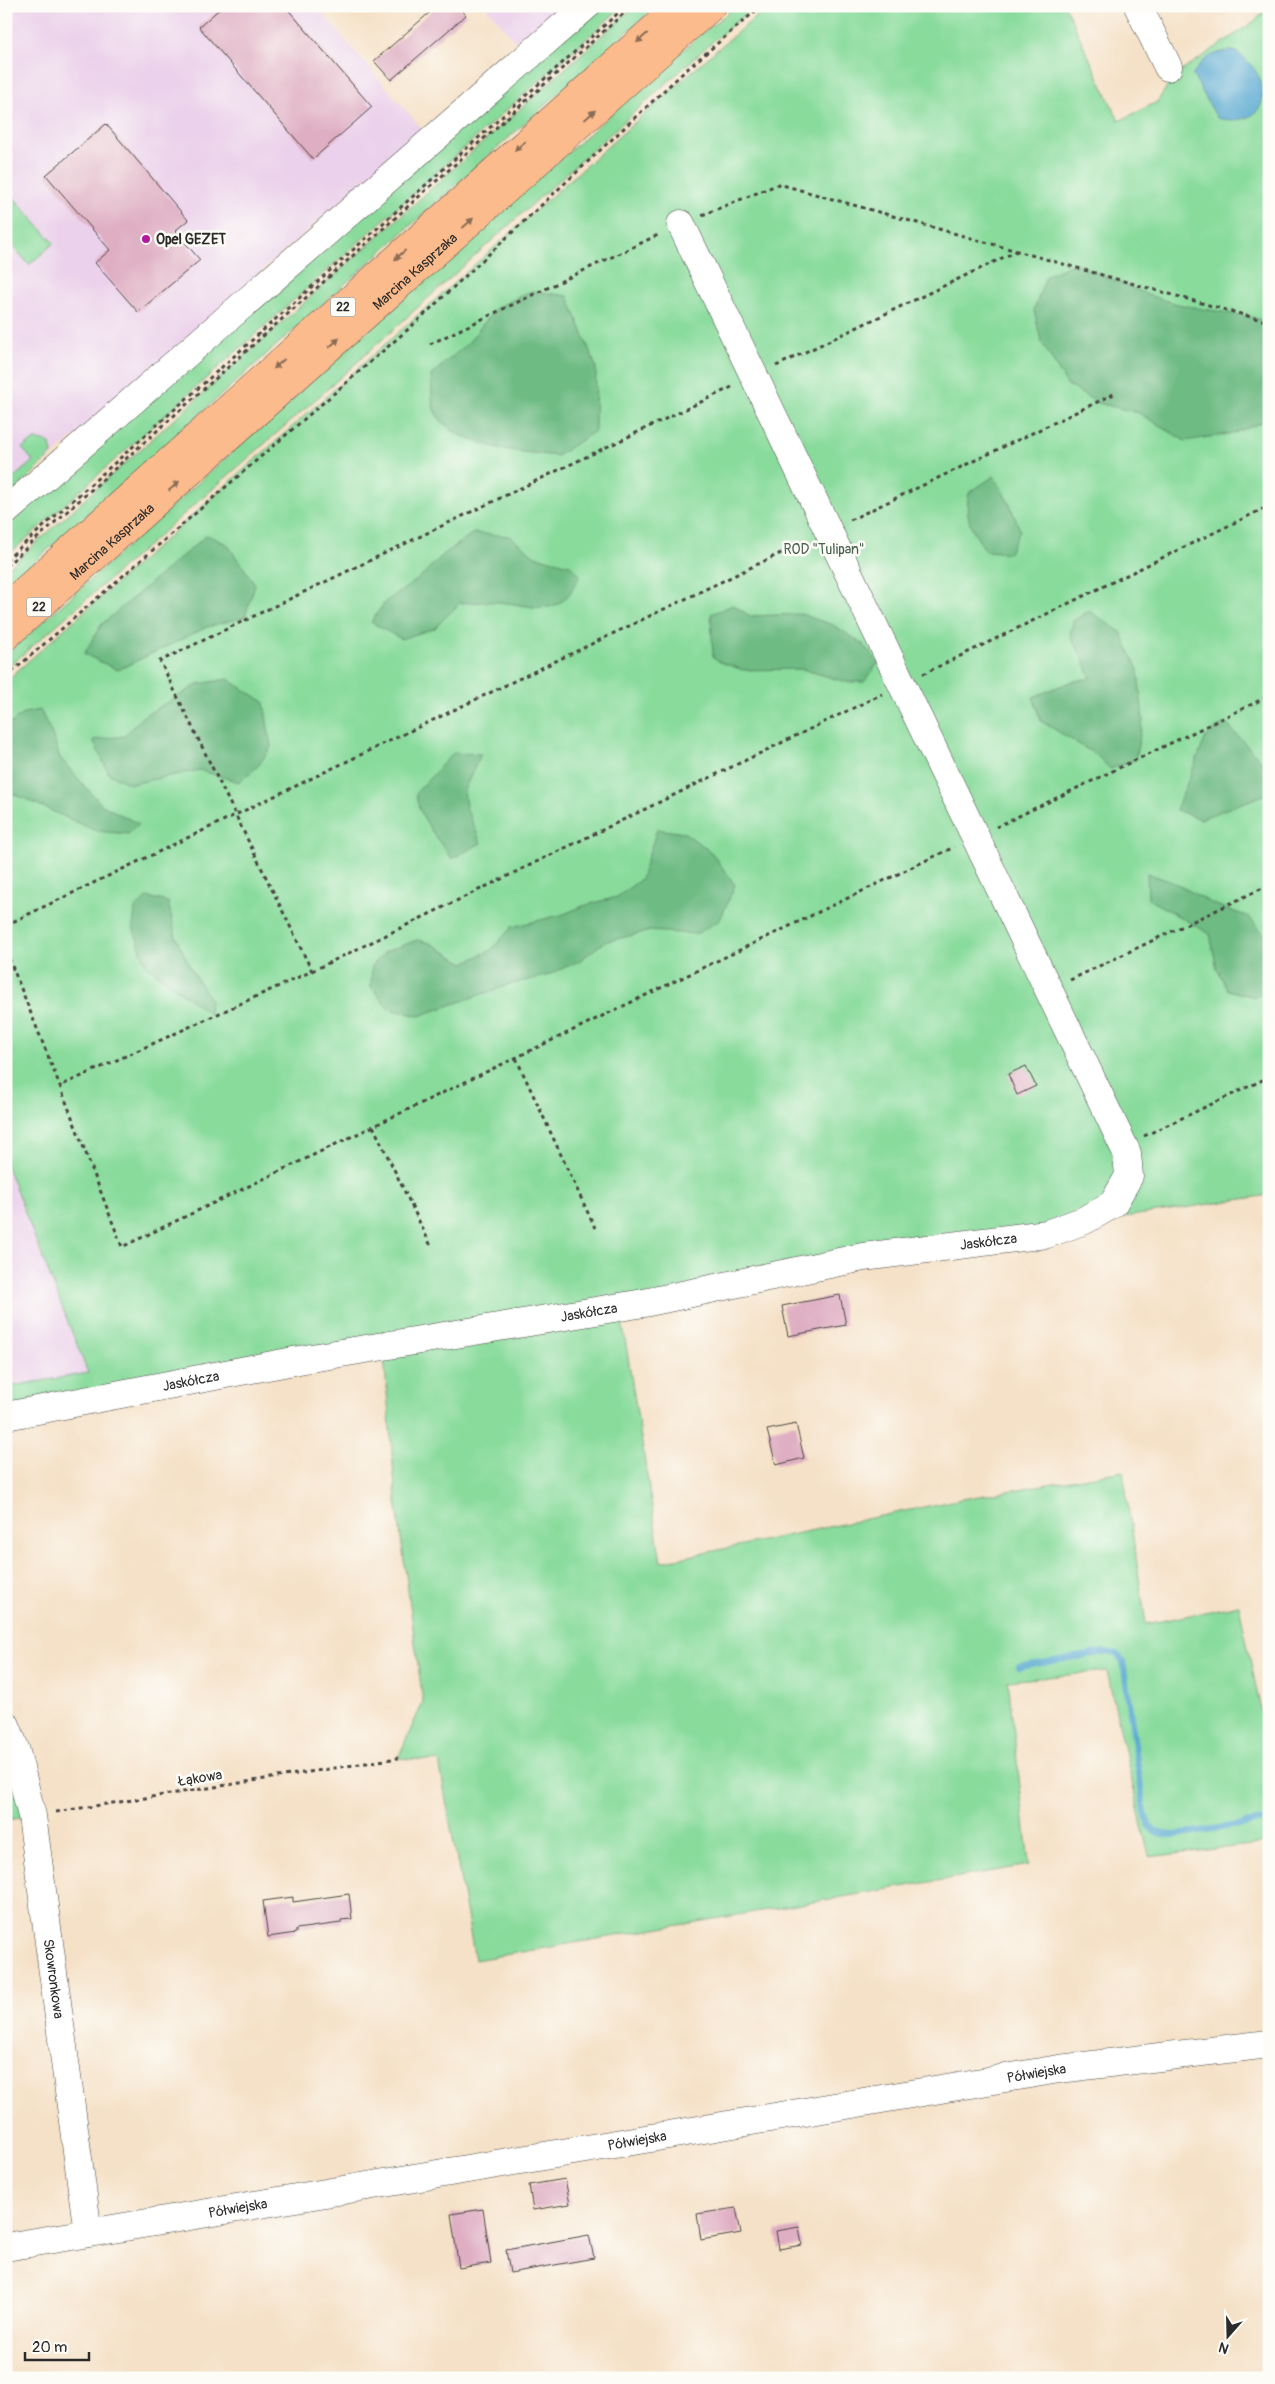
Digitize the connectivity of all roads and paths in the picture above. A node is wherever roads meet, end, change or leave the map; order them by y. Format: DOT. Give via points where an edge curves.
graph roads {
  1 [pos="586,6"];
  2 [pos="626,6"];
  3 [pos="632,6"];
  4 [pos="679,6"];
  5 [pos="712,6"];
  6 [pos="761,6"];
  7 [pos="1138,6"];
  8 [pos="1168,67"];
  9 [pos="681,224"];
  10 [pos="1017,251"];
  11 [pos="1269,322"];
  12 [pos="430,344"];
  13 [pos="754,376"];
  14 [pos="1114,394"];
  15 [pos="1269,506"];
  16 [pos="6,511"];
  17 [pos="828,531"];
  18 [pos="6,560"];
  19 [pos="6,566"];
  20 [pos="6,607"];
  21 [pos="6,636"];
  22 [pos="6,677"];
  23 [pos="902,684"];
  24 [pos="1269,696"];
  25 [pos="236,815"];
  26 [pos="975,837"];
  27 [pos="1269,885"];
  28 [pos="6,925"];
  29 [pos="6,951"];
  30 [pos="312,971"];
  31 [pos="1049,990"];
  32 [pos="516,1058"];
  33 [pos="1269,1077"];
  34 [pos="60,1086"];
  35 [pos="373,1126"];
  36 [pos="1125,1148"];
  37 [pos="595,1228"];
  38 [pos="432,1248"];
  39 [pos="6,1416"];
  40 [pos="6,1725"];
  41 [pos="398,1758"];
  42 [pos="32,1816"];
  43 [pos="1269,2044"];
  44 [pos="88,2233"];
  45 [pos="6,2247"];
  1 -- 16 [label="street"];
  2 -- 18 [label="path"];
  3 -- 19 [label="path"];
  4 -- 20 [label="main road, Marcina Kasprzaka / 22, one-way"];
  21 -- 5 [label="main road, Marcina Kasprzaka / 22, one-way"];
  6 -- 22 [label="path" via="678,78 413,325"];
  7 -- 8 [label="street"];
  9 -- 10 [label="path" via="779,184"];
  9 -- 12 [label="path"];
  9 -- 13 [label="street"];
  10 -- 11 [label="path"];
  10 -- 13 [label="path"];
  13 -- 17 [label="street"];
  13 -- 25 [label="path" via="160,661"];
  14 -- 17 [label="path"];
  15 -- 23 [label="path"];
  17 -- 23 [label="street"];
  17 -- 25 [label="path"];
  23 -- 26 [label="street"];
  23 -- 30 [label="path"];
  24 -- 26 [label="path"];
  25 -- 28 [label="path"];
  25 -- 30 [label="path"];
  26 -- 31 [label="street"];
  26 -- 32 [label="path"];
  27 -- 31 [label="path"];
  29 -- 34 [label="path"];
  30 -- 34 [label="path"];
  31 -- 36 [label="street"];
  32 -- 35 [label="path"];
  32 -- 37 [label="path"];
  33 -- 36 [label="path"];
  34 -- 35 [label="path" via="122,1247"];
  35 -- 38 [label="path"];
  36 -- 39 [label="street, Jaskółcza" via="1128,1179 1113,1204 1085,1220 1047,1234 863,1257 644,1303 299,1360"];
  40 -- 42 [label="street, Skowronkowa"];
  41 -- 42 [label="path, Łąkowa"];
  42 -- 44 [label="street, Skowronkowa"];
  43 -- 44 [label="street, Półwiejska" via="1059,2069"];
  44 -- 45 [label="street, Półwiejska"];
}
